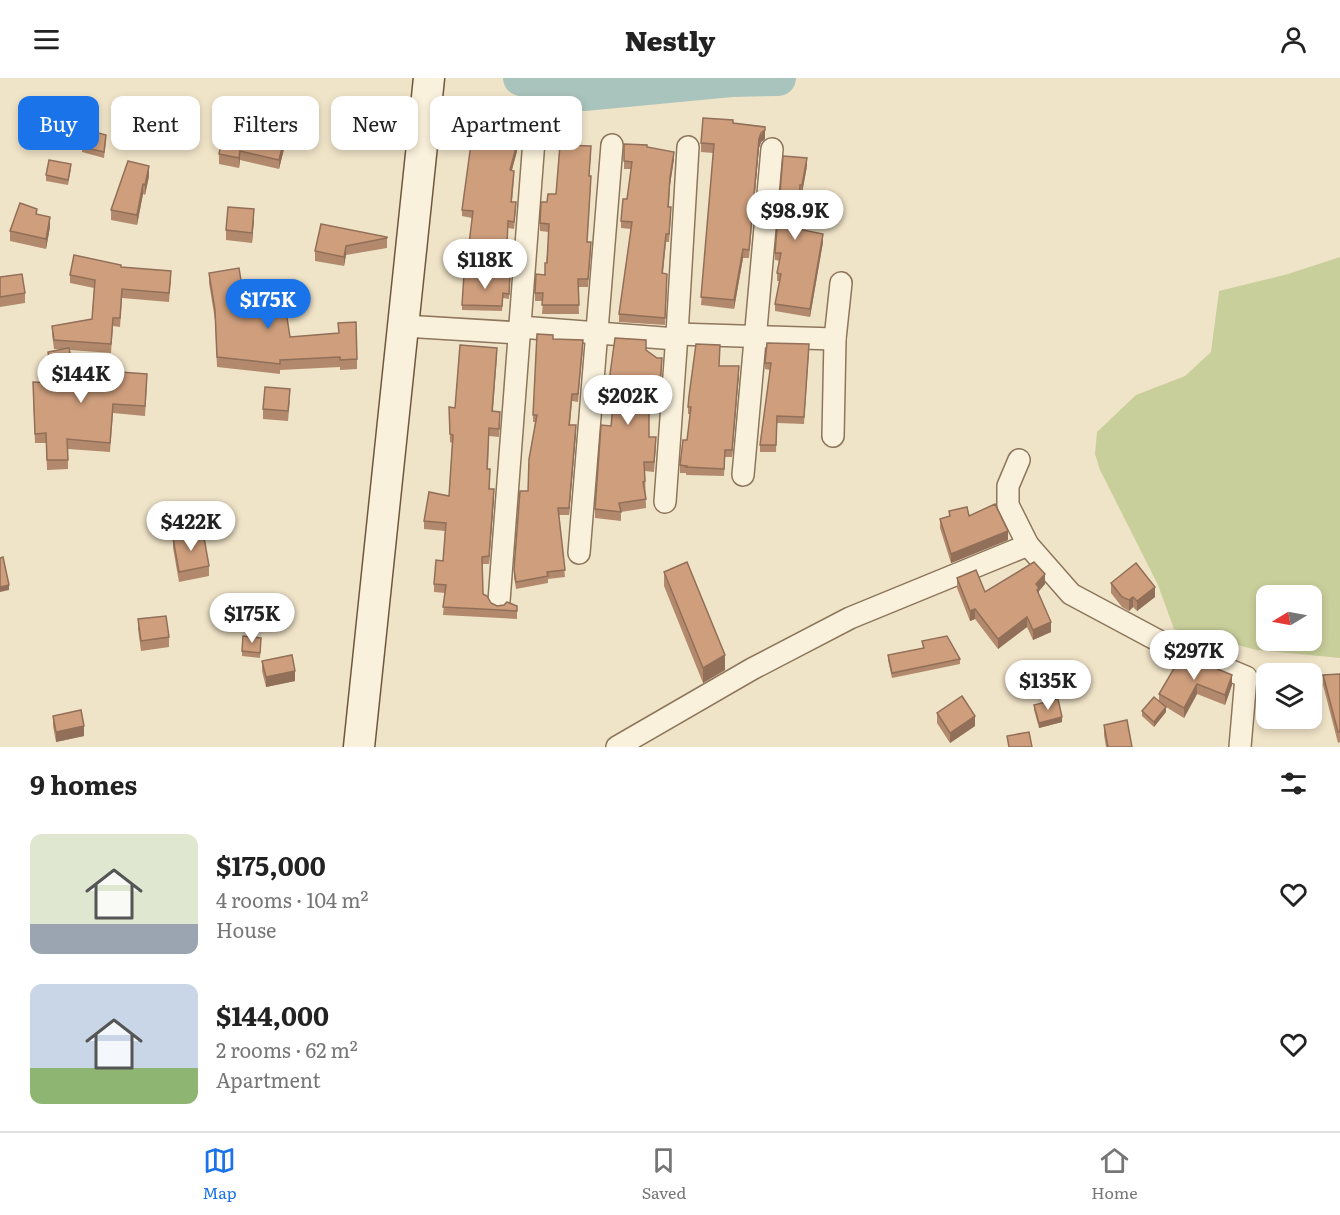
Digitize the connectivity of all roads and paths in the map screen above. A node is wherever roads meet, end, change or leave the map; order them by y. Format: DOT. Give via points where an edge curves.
graph roads {
  1 [pos="429,84"];
  2 [pos="612,144"];
  3 [pos="688,147"];
  4 [pos="772,149"];
  5 [pos="533,150"];
  6 [pos="841,283"];
  7 [pos="404,326"];
  8 [pos="520,330"];
  9 [pos="598,333"];
  10 [pos="756,336"];
  11 [pos="677,337"];
  12 [pos="835,339"];
  13 [pos="833,436"];
  14 [pos="1019,460"];
  15 [pos="743,475"];
  16 [pos="665,502"];
  17 [pos="1028,545"];
  18 [pos="579,554"];
  19 [pos="499,601"];
  20 [pos="359,747"];
  21 [pos="617,747"];
  22 [pos="1240,747"];
  1 -- 7 [label="street"];
  2 -- 9 [label="street"];
  3 -- 11 [label="street"];
  4 -- 10 [label="street"];
  5 -- 8 [label="street"];
  6 -- 12 [label="street"];
  7 -- 8 [label="street"];
  7 -- 20 [label="street"];
  8 -- 9 [label="street"];
  8 -- 19 [label="street"];
  9 -- 11 [label="street"];
  9 -- 18 [label="street"];
  10 -- 11 [label="street"];
  10 -- 12 [label="street"];
  10 -- 15 [label="street"];
  11 -- 16 [label="street"];
  12 -- 13 [label="street"];
  14 -- 17 [label="street" via="1008,486 1008,505"];
  17 -- 21 [label="street" via="849,618"];
  17 -- 22 [label="street" via="1071,594 1157,640 1246,677"];
}
